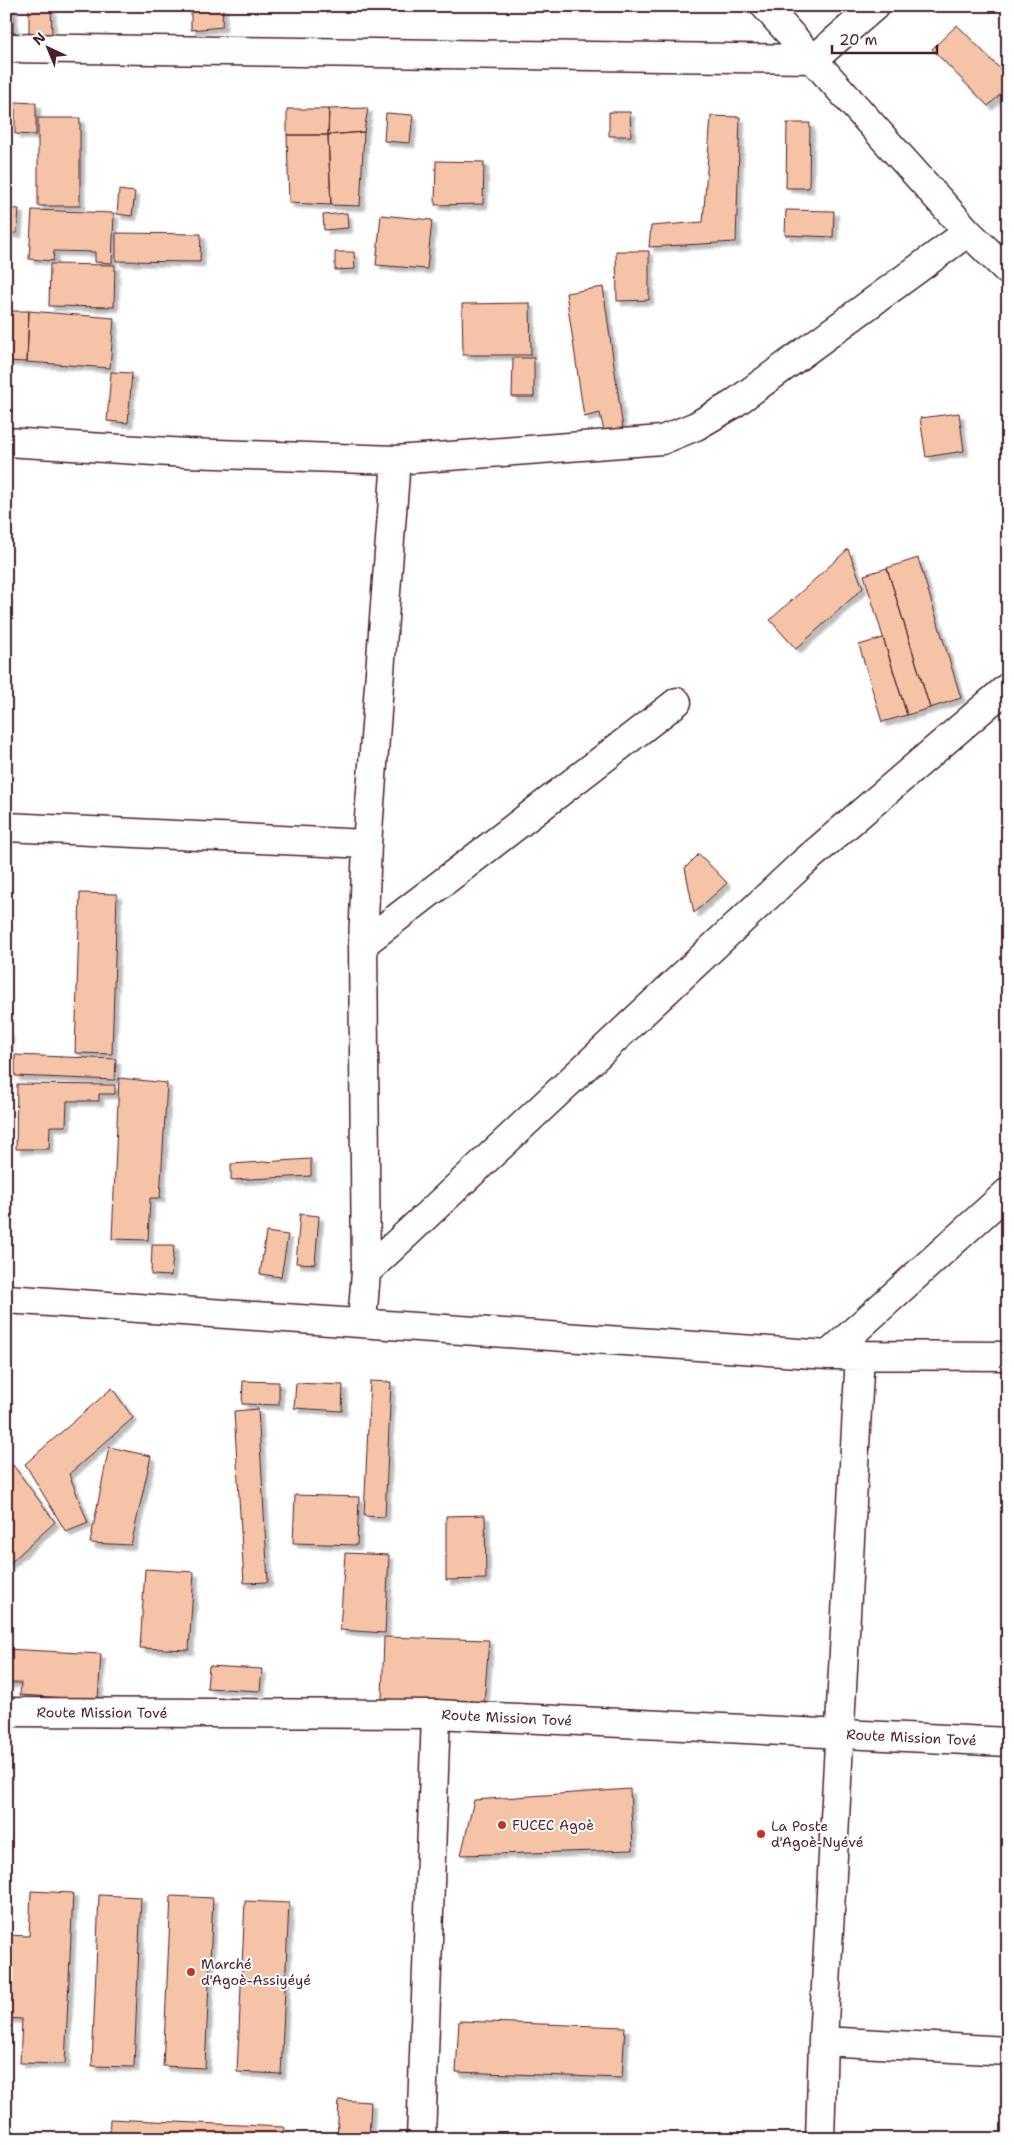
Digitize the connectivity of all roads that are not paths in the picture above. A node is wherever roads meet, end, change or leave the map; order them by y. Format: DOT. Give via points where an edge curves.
graph roads {
  1 [pos="765,6"];
  2 [pos="875,6"];
  3 [pos="6,48"];
  4 [pos="814,59"];
  5 [pos="968,232"];
  6 [pos="1008,271"];
  7 [pos="6,442"];
  8 [pos="396,460"];
  9 [pos="1008,687"];
  10 [pos="677,702"];
  11 [pos="6,827"];
  12 [pos="367,844"];
  13 [pos="363,944"];
  14 [pos="1008,1192"];
  15 [pos="366,1272"];
  16 [pos="6,1299"];
  17 [pos="362,1322"];
  18 [pos="860,1354"];
  19 [pos="828,1355"];
  20 [pos="1008,1356"];
  21 [pos="6,1712"];
  22 [pos="436,1714"];
  23 [pos="839,1734"];
  24 [pos="1008,1742"];
  25 [pos="823,2041"];
  26 [pos="1008,2051"];
  27 [pos="421,2139"];
  28 [pos="820,2139"];
  1 -- 4 [label="street"];
  2 -- 4 [label="street"];
  3 -- 4 [label="street"];
  4 -- 5 [label="street"];
  5 -- 6 [label="street"];
  5 -- 8 [label="street" via="732,404 696,426 662,440"];
  7 -- 8 [label="street"];
  8 -- 12 [label="street"];
  9 -- 15 [label="street" via="803,862"];
  10 -- 13 [label="street"];
  11 -- 12 [label="street"];
  12 -- 13 [label="street"];
  13 -- 15 [label="street"];
  14 -- 19 [label="street"];
  15 -- 17 [label="street"];
  16 -- 17 [label="street"];
  17 -- 19 [label="street"];
  18 -- 19 [label="street"];
  18 -- 20 [label="street"];
  18 -- 23 [label="street"];
  21 -- 22 [label="street, Route Mission Tové"];
  22 -- 23 [label="street, Route Mission Tové"];
  22 -- 27 [label="street"];
  23 -- 24 [label="street, Route Mission Tové"];
  23 -- 25 [label="street"];
  25 -- 26 [label="street"];
  25 -- 28 [label="street"];
}
